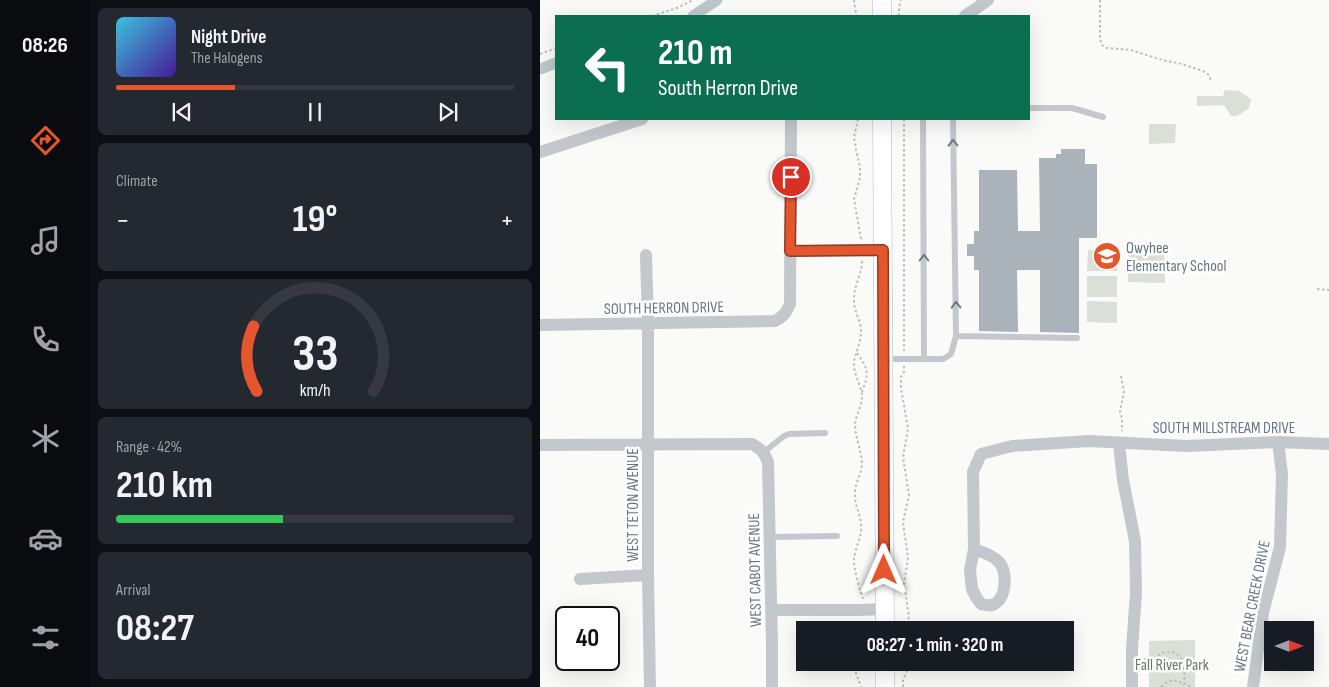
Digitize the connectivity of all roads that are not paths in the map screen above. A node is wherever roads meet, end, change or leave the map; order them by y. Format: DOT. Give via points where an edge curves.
graph roads {
  1 [pos="882,0"];
  2 [pos="983,1"];
  3 [pos="882,15"];
  4 [pos="966,15"];
  5 [pos="1030,108"];
  6 [pos="1102,118"];
  7 [pos="639,120"];
  8 [pos="791,120"];
  9 [pos="882,120"];
  10 [pos="923,120"];
  11 [pos="953,120"];
  12 [pos="540,152"];
  13 [pos="883,250"];
  14 [pos="790,251"];
  15 [pos="646,255"];
  16 [pos="648,323"];
  17 [pos="540,325"];
  18 [pos="956,336"];
  19 [pos="1076,338"];
  20 [pos="884,359"];
  21 [pos="924,359"];
  22 [pos="825,433"];
  23 [pos="1278,442"];
  24 [pos="1119,443"];
  25 [pos="648,444"];
  26 [pos="1329,444"];
  27 [pos="540,445"];
  28 [pos="764,452"];
  29 [pos="836,536"];
  30 [pos="769,537"];
  31 [pos="974,549"];
  32 [pos="648,575"];
  33 [pos="580,579"];
  34 [pos="884,609"];
  35 [pos="771,610"];
  36 [pos="885,621"];
  37 [pos="885,671"];
  38 [pos="650,687"];
  39 [pos="772,687"];
  40 [pos="885,687"];
  41 [pos="1132,687"];
  42 [pos="1252,687"];
  1 -- 3 [label="street"];
  2 -- 4 [label="street"];
  5 -- 6 [label="lane" via="1072,108"];
  7 -- 12 [label="street"];
  8 -- 14 [label="street"];
  9 -- 13 [label="street"];
  21 -- 10 [label="lane, one-way"];
  18 -- 11 [label="lane, one-way"];
  13 -- 14 [label="street"];
  13 -- 20 [label="street"];
  14 -- 16 [label="street, SOUTH HERRON DRIVE" via="790,304 786,313 775,321"];
  15 -- 16 [label="street, WEST TETON AVENUE"];
  16 -- 17 [label="street, SOUTH HERRON DRIVE"];
  16 -- 25 [label="street, WEST TETON AVENUE"];
  18 -- 19 [label="lane"];
  18 -- 21 [label="lane" via="951,354 943,359"];
  20 -- 21 [label="lane"];
  20 -- 34 [label="street"];
  22 -- 28 [label="lane" via="789,434"];
  23 -- 24 [label="street, SOUTH MILLSTREAM DRIVE" via="1186,446"];
  23 -- 26 [label="street, SOUTH MILLSTREAM DRIVE"];
  23 -- 42 [label="street, WEST BEAR CREEK DRIVE" via="1282,474 1280,548 1263,613"];
  24 -- 31 [label="street, SOUTH MILLSTREAM DRIVE" via="1089,441 1012,446 981,454 973,472"];
  24 -- 41 [label="street" via="1135,541"];
  25 -- 27 [label="street"];
  25 -- 28 [label="street" via="752,444"];
  25 -- 32 [label="street, WEST TETON AVENUE"];
  28 -- 30 [label="street, WEST CABOT AVENUE" via="768,462"];
  29 -- 30 [label="lane"];
  30 -- 35 [label="street, WEST CABOT AVENUE"];
  32 -- 33 [label="street"];
  32 -- 38 [label="street, WEST TETON AVENUE"];
  34 -- 35 [label="street"];
  34 -- 36 [label="street"];
  35 -- 39 [label="street, WEST CABOT AVENUE"];
  37 -- 40 [label="street"];
}
